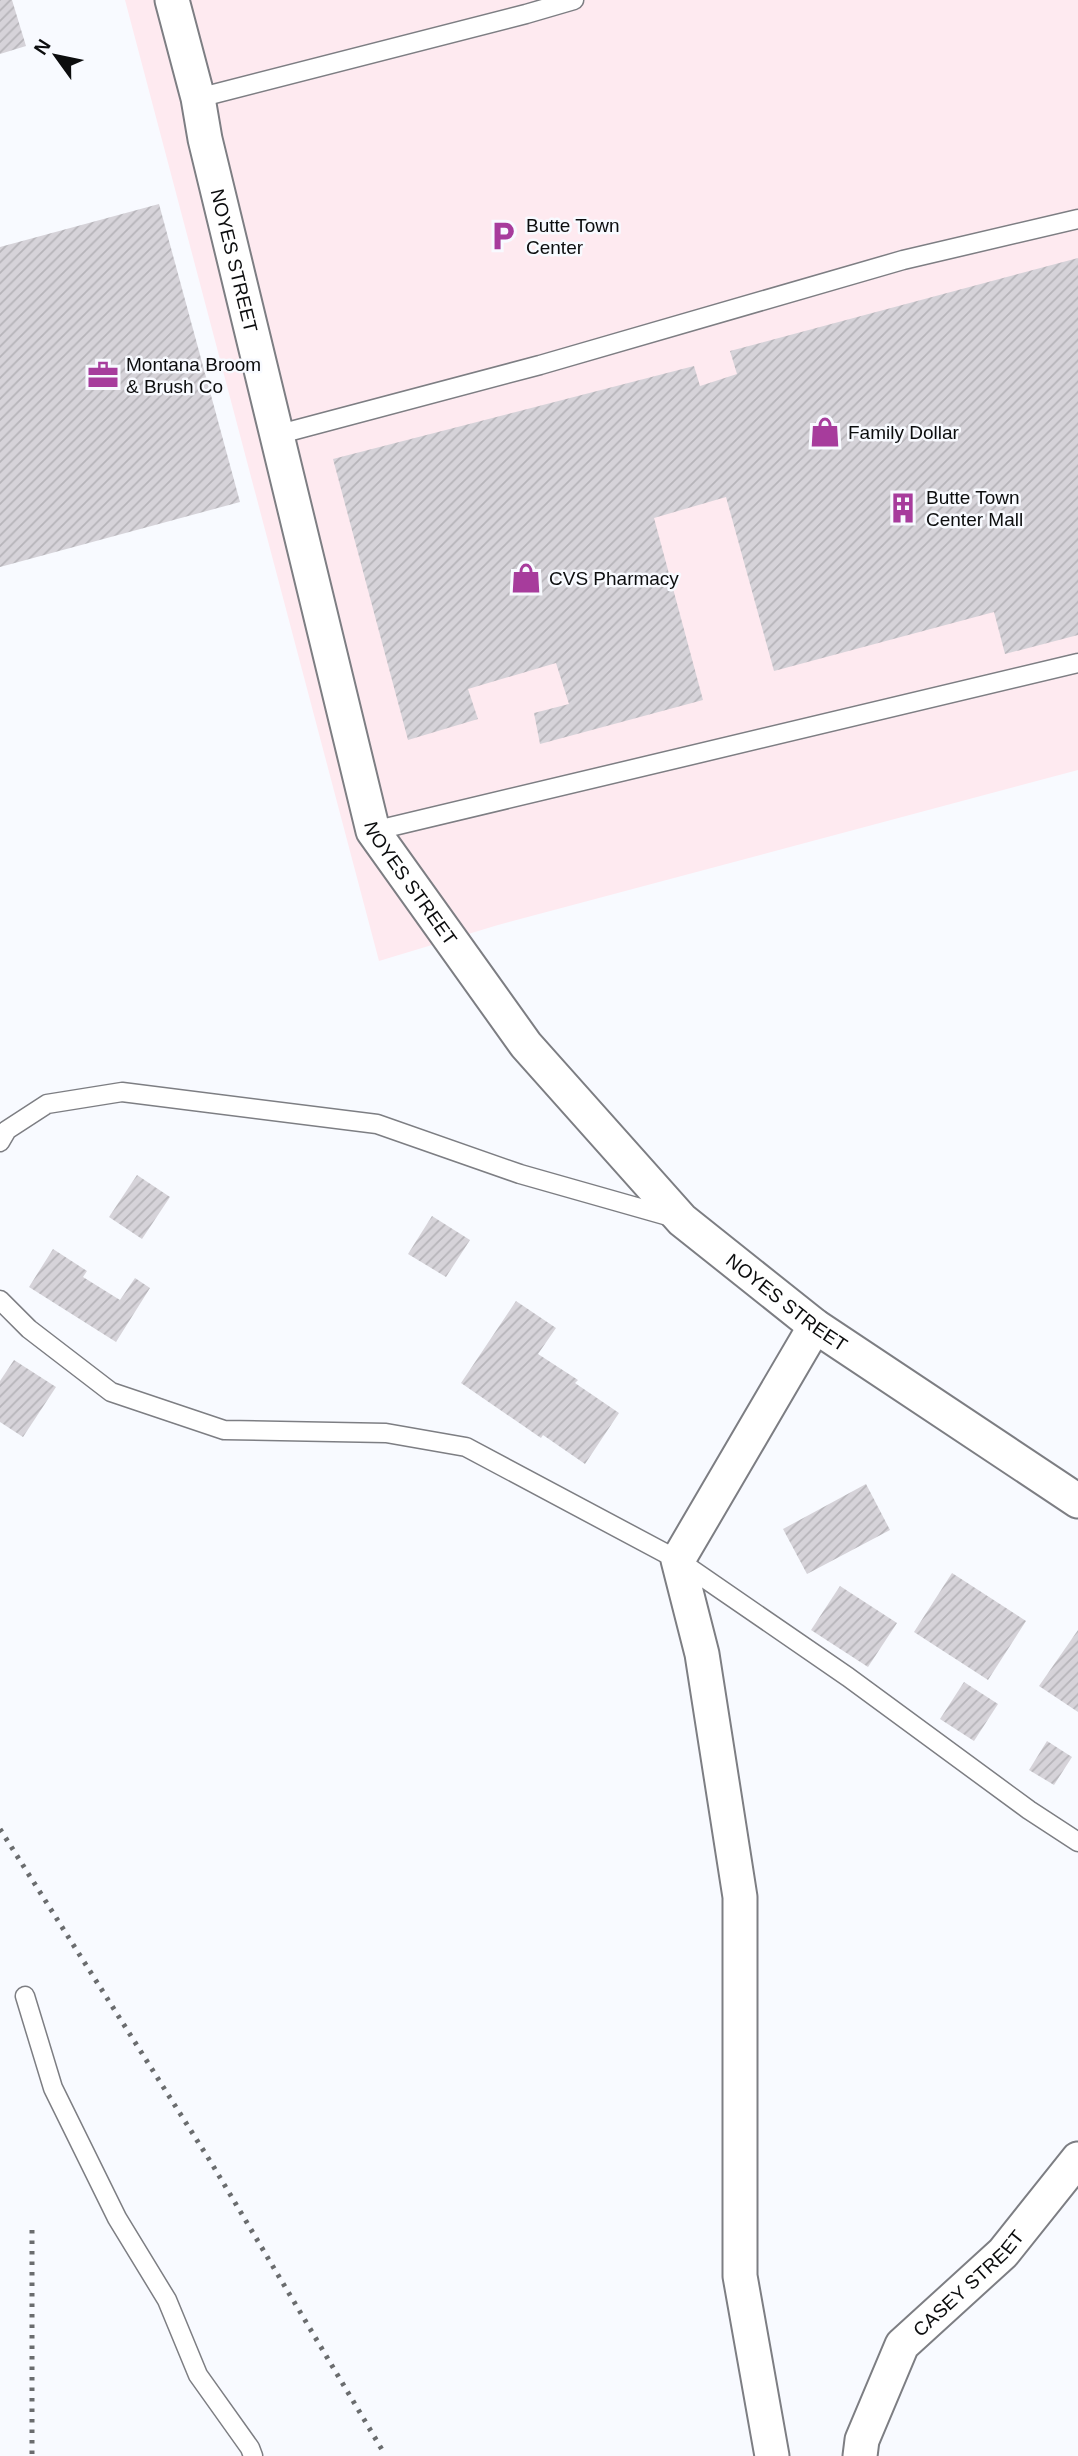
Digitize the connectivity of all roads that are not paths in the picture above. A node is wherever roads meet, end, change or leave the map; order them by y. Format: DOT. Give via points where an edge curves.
graph roads {
  1 [pos="172,0"];
  2 [pos="574,0"];
  3 [pos="198,98"];
  4 [pos="1078,219"];
  5 [pos="276,435"];
  6 [pos="1078,663"];
  7 [pos="373,831"];
  8 [pos="0,1142"];
  9 [pos="682,1220"];
  10 [pos="0,1300"];
  11 [pos="815,1325"];
  12 [pos="1078,1501"];
  13 [pos="678,1560"];
  14 [pos="1078,1842"];
  15 [pos="25,1996"];
  16 [pos="1078,2159"];
  17 [pos="253,2456"];
  18 [pos="772,2456"];
  19 [pos="860,2456"];
  1 -- 3 [label="street, NOYES STREET"];
  2 -- 3 [label="lane"];
  3 -- 5 [label="street, NOYES STREET"];
  4 -- 5 [label="lane" via="903,260 526,369"];
  5 -- 7 [label="street, NOYES STREET"];
  6 -- 7 [label="lane"];
  7 -- 9 [label="street, NOYES STREET" via="526,1045"];
  8 -- 9 [label="lane" via="8,1130 47,1104 122,1092 377,1124 520,1174"];
  9 -- 11 [label="street, NOYES STREET"];
  10 -- 13 [label="lane" via="29,1329 111,1392 224,1430 386,1433 466,1447"];
  11 -- 12 [label="street, NOYES STREET"];
  11 -- 13 [label="street"];
  13 -- 14 [label="lane"];
  13 -- 18 [label="street" via="702,1654 740,1897 740,2276"];
  15 -- 17 [label="lane" via="53,2088 117,2218 167,2300 198,2375"];
  16 -- 19 [label="street, CASEY STREET" via="1003,2253 902,2346 862,2440"];
}
